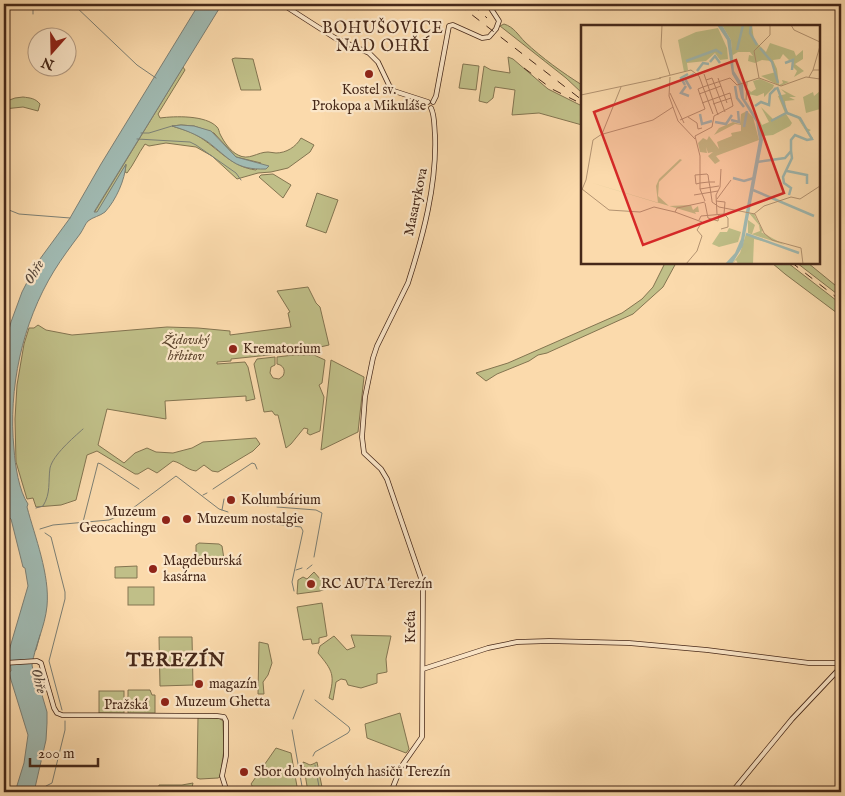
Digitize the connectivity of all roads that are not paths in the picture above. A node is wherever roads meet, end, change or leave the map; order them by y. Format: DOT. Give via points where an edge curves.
graph roads {
  1 [pos="282,4"];
  2 [pos="488,4"];
  3 [pos="428,102"];
  4 [pos="433,102"];
  5 [pos="431,108"];
  6 [pos="364,453"];
  7 [pos="6,663"];
  8 [pos="841,663"];
  9 [pos="841,667"];
  10 [pos="423,669"];
  11 [pos="227,792"];
  12 [pos="391,792"];
  13 [pos="732,792"];
  1 -- 3 [label="street" via="334,38 369,53 397,93"];
  2 -- 4 [label="street" via="499,23 494,33 486,38 450,25"];
  3 -- 4 [label="street"];
  3 -- 5 [label="street" via="427,106"];
  4 -- 5 [label="street"];
  5 -- 6 [label="street, Masarykova" via="434,115 434,176 412,270 373,358 365,397"];
  6 -- 10 [label="street, Kréta" via="382,469 387,479 422,579"];
  7 -- 11 [label="street, Pražská" via="41,663 54,708 60,715 224,717 226,752 222,779"];
  8 -- 10 [label="street" via="809,663 629,643 549,641 517,642 488,648"];
  9 -- 13 [label="street" via="792,719"];
  10 -- 12 [label="street, Kréta" via="422,737 401,767"];
}
